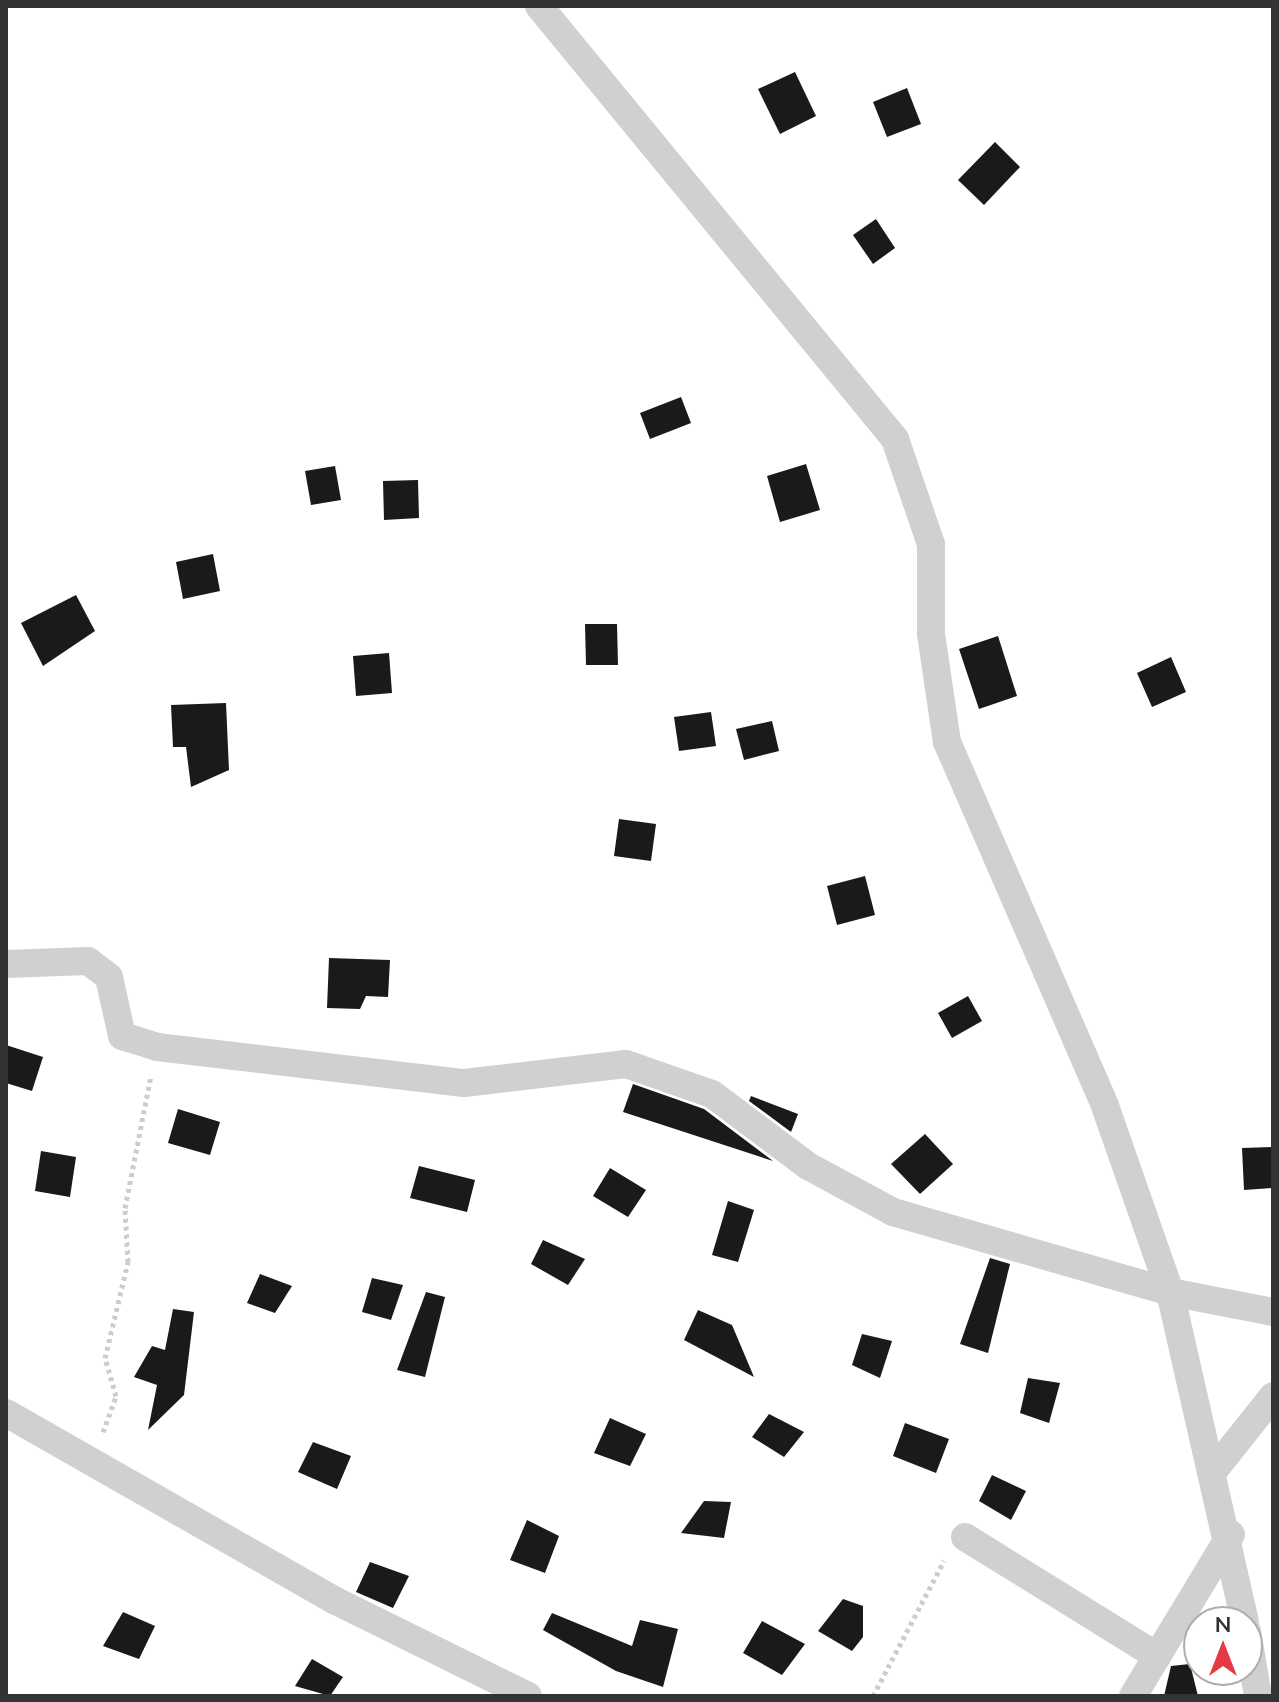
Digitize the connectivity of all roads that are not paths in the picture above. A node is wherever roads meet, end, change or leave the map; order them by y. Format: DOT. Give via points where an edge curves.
graph roads {
  1 [pos="539,6"];
  2 [pos="6,964"];
  3 [pos="1170,1292"];
  4 [pos="1273,1312"];
  5 [pos="1273,1396"];
  6 [pos="6,1413"];
  7 [pos="1215,1469"];
  8 [pos="1231,1534"];
  9 [pos="965,1537"];
  10 [pos="1242,1606"];
  11 [pos="1157,1656"];
  12 [pos="528,1696"];
  13 [pos="1133,1696"];
  1 -- 3 [label="street" via="895,439 931,544 931,634 947,742 1105,1106"];
  2 -- 3 [label="street" via="88,961 109,977 122,1036 157,1047 464,1083 626,1064 712,1094 808,1166 893,1212"];
  3 -- 4 [label="street"];
  3 -- 7 [label="street"];
  5 -- 7 [label="street"];
  6 -- 12 [label="street" via="336,1601"];
  7 -- 8 [label="street"];
  8 -- 10 [label="street"];
  8 -- 11 [label="street"];
  9 -- 11 [label="street"];
  11 -- 13 [label="street"];
}
